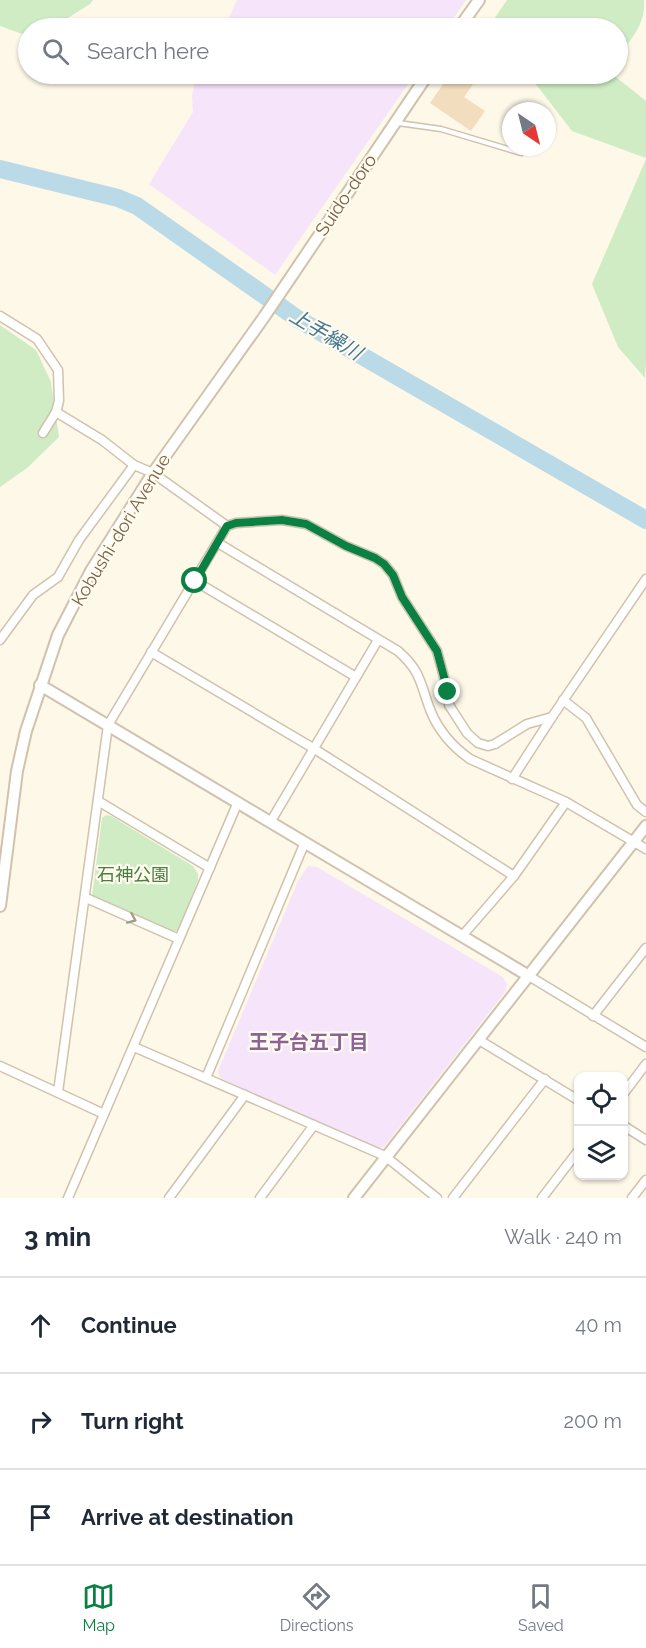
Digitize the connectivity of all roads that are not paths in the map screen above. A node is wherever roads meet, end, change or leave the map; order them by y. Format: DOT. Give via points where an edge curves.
graph roads {
  1 [pos="479,0"];
  2 [pos="466,18"];
  3 [pos="421,84"];
  4 [pos="394,123"];
  5 [pos="502,147"];
  6 [pos="0,316"];
  7 [pos="264,317"];
  8 [pos="56,412"];
  9 [pos="43,434"];
  10 [pos="134,465"];
  11 [pos="153,473"];
  12 [pos="227,526"];
  13 [pos="218,543"];
  14 [pos="646,579"];
  15 [pos="195,581"];
  16 [pos="0,640"];
  17 [pos="378,640"];
  18 [pos="151,652"];
  19 [pos="356,677"];
  20 [pos="40,685"];
  21 [pos="563,700"];
  22 [pos="552,717"];
  23 [pos="108,725"];
  24 [pos="313,748"];
  25 [pos="512,779"];
  26 [pos="98,801"];
  27 [pos="238,802"];
  28 [pos="566,802"];
  29 [pos="646,812"];
  30 [pos="271,821"];
  31 [pos="646,826"];
  32 [pos="305,842"];
  33 [pos="634,842"];
  34 [pos="646,849"];
  35 [pos="210,868"];
  36 [pos="514,876"];
  37 [pos="86,898"];
  38 [pos="0,906"];
  39 [pos="463,935"];
  40 [pos="179,939"];
  41 [pos="646,948"];
  42 [pos="529,976"];
  43 [pos="592,1016"];
  44 [pos="479,1040"];
  45 [pos="134,1047"];
  46 [pos="646,1047"];
  47 [pos="646,1064"];
  48 [pos="0,1066"];
  49 [pos="207,1077"];
  50 [pos="545,1079"];
  51 [pos="628,1088"];
  52 [pos="58,1092"];
  53 [pos="245,1095"];
  54 [pos="574,1097"];
  55 [pos="104,1113"];
  56 [pos="314,1125"];
  57 [pos="628,1129"];
  58 [pos="646,1140"];
  59 [pos="385,1156"];
  60 [pos="574,1157"];
  61 [pos="646,1180"];
  62 [pos="68,1198"];
  63 [pos="169,1198"];
  64 [pos="260,1198"];
  65 [pos="354,1198"];
  66 [pos="438,1198"];
  67 [pos="453,1198"];
  68 [pos="542,1198"];
  69 [pos="632,1198"];
  1 -- 2 [label="street"];
  3 -- 4 [label="street, Suido-doro"];
  4 -- 5 [label="lane" via="441,129"];
  4 -- 7 [label="street, Suido-doro"];
  6 -- 8 [label="street" via="37,339 57,370"];
  7 -- 11 [label="street, Kobushi-dori Avenue"];
  8 -- 9 [label="street"];
  8 -- 10 [label="street"];
  10 -- 11 [label="street"];
  10 -- 16 [label="street" via="79,540 58,577 33,595"];
  11 -- 12 [label="street"];
  11 -- 20 [label="street, Kobushi-dori Avenue" via="91,572 58,635"];
  12 -- 13 [label="street"];
  12 -- 22 [label="street" via="282,520 306,524 384,564 437,651 449,705 478,743 495,744 528,724"];
  13 -- 15 [label="street"];
  13 -- 17 [label="street"];
  14 -- 21 [label="street"];
  15 -- 18 [label="street"];
  15 -- 19 [label="street"];
  17 -- 19 [label="street"];
  17 -- 25 [label="street" via="398,651 413,666 431,712 459,752"];
  18 -- 23 [label="street"];
  18 -- 24 [label="street"];
  19 -- 24 [label="street"];
  20 -- 23 [label="street"];
  20 -- 38 [label="street, Kobushi-dori Avenue" via="17,771"];
  21 -- 22 [label="street"];
  21 -- 29 [label="street" via="586,718 637,805"];
  22 -- 25 [label="street"];
  23 -- 26 [label="street"];
  23 -- 27 [label="street"];
  24 -- 30 [label="street"];
  24 -- 36 [label="street"];
  25 -- 28 [label="street"];
  26 -- 35 [label="street"];
  26 -- 37 [label="street"];
  27 -- 30 [label="street"];
  27 -- 35 [label="street"];
  28 -- 33 [label="street"];
  28 -- 36 [label="street"];
  30 -- 32 [label="street"];
  31 -- 33 [label="street"];
  32 -- 39 [label="street"];
  32 -- 49 [label="street"];
  33 -- 34 [label="street"];
  33 -- 42 [label="street"];
  35 -- 40 [label="street"];
  36 -- 39 [label="street"];
  37 -- 40 [label="street, one-way"];
  37 -- 52 [label="street"];
  39 -- 42 [label="street"];
  40 -- 45 [label="street"];
  41 -- 43 [label="street"];
  42 -- 43 [label="street"];
  42 -- 44 [label="street"];
  43 -- 46 [label="street"];
  44 -- 50 [label="street"];
  44 -- 59 [label="street"];
  45 -- 49 [label="street"];
  45 -- 55 [label="street"];
  47 -- 51 [label="street"];
  48 -- 52 [label="street"];
  49 -- 53 [label="street"];
  50 -- 54 [label="street"];
  50 -- 67 [label="street"];
  52 -- 55 [label="street"];
  53 -- 56 [label="street"];
  53 -- 63 [label="street"];
  55 -- 62 [label="street"];
  56 -- 59 [label="street"];
  56 -- 64 [label="street"];
  57 -- 58 [label="street"];
  59 -- 65 [label="street"];
  59 -- 66 [label="street"];
  60 -- 68 [label="street"];
  61 -- 69 [label="street"];
}
